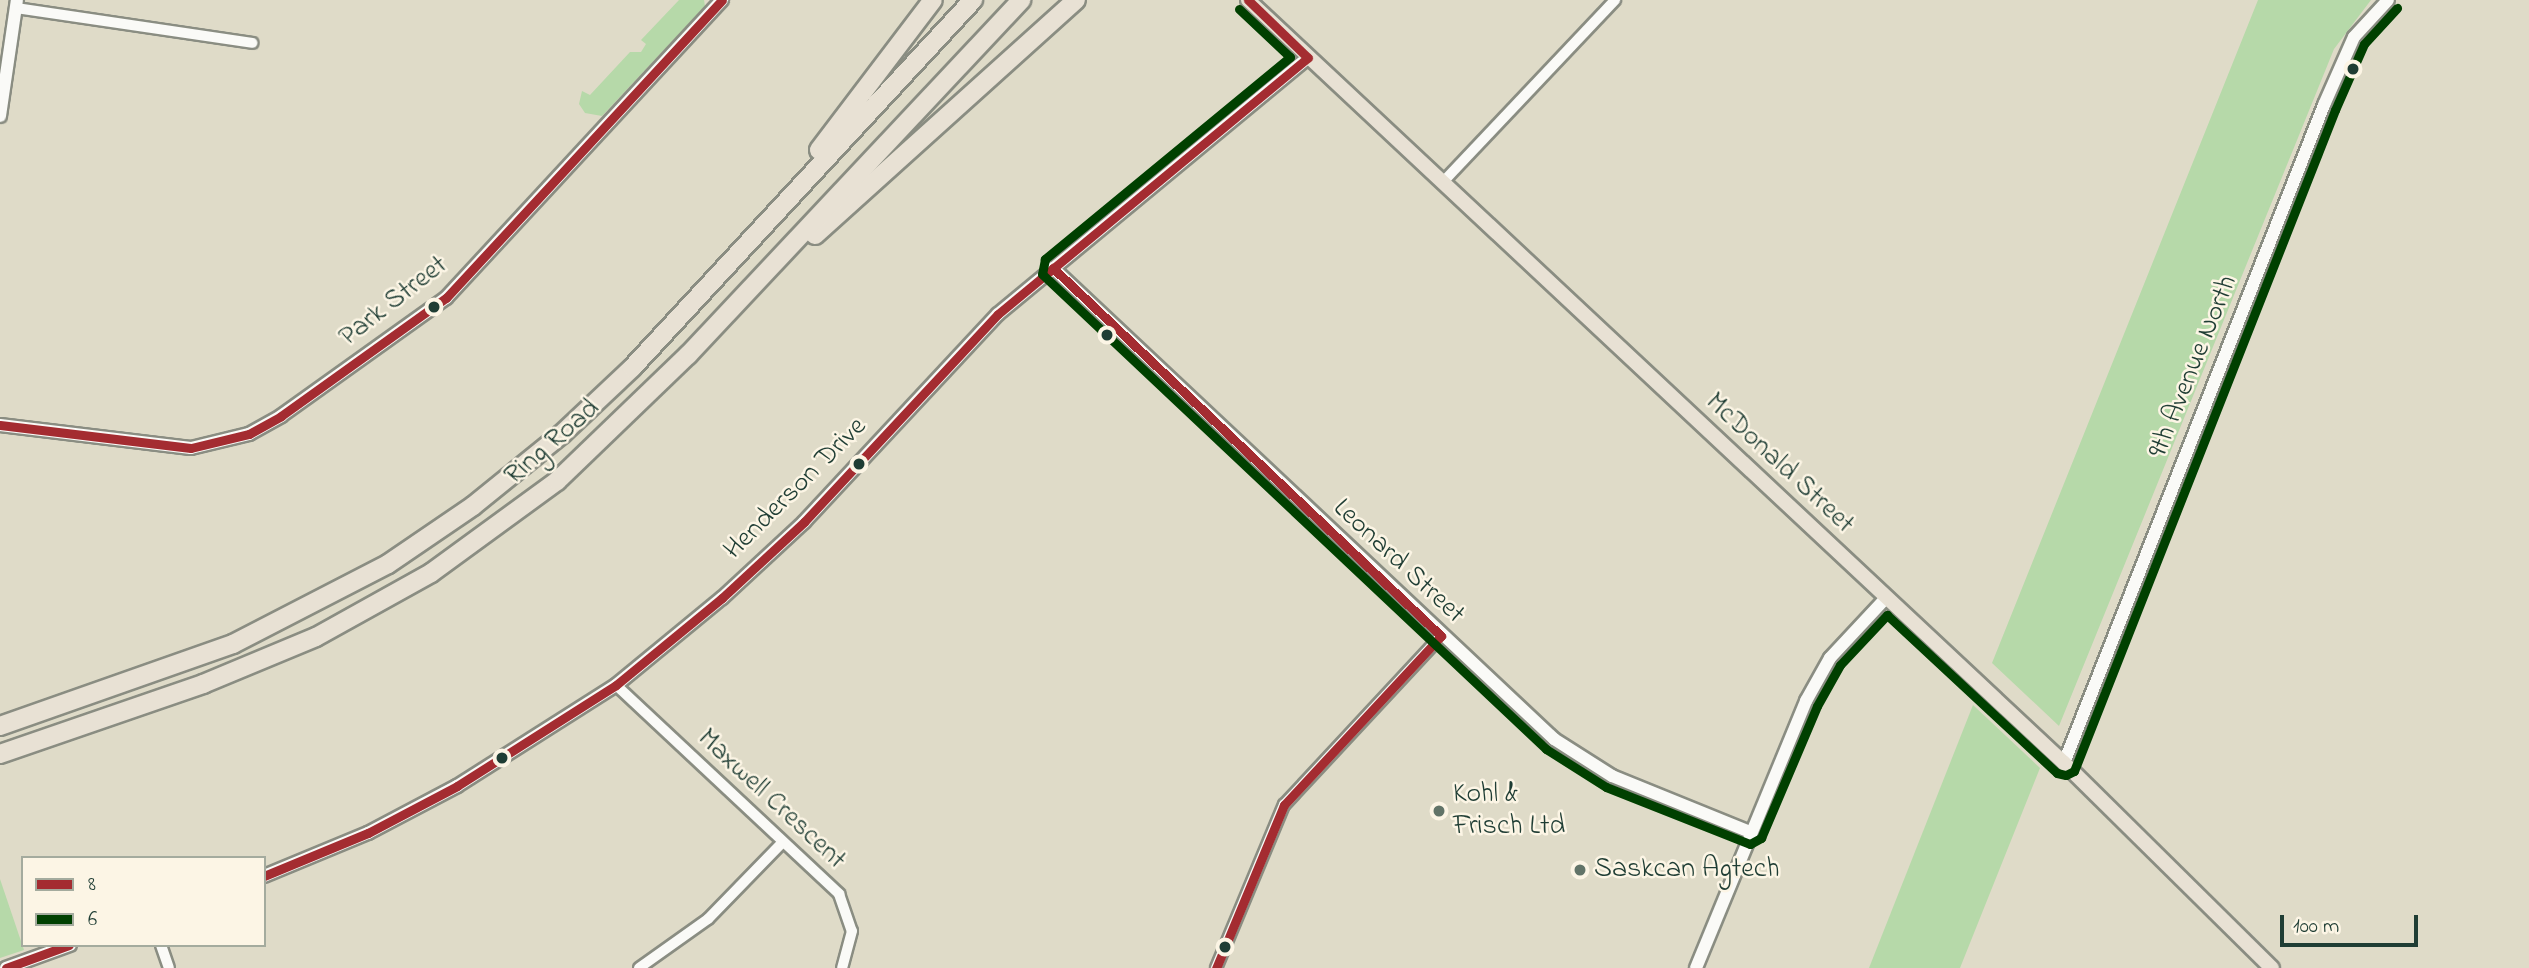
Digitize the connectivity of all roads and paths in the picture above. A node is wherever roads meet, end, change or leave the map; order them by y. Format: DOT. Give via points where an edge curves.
graph roads {
  1 [pos="722,0"];
  2 [pos="933,0"];
  3 [pos="973,0"];
  4 [pos="1021,0"];
  5 [pos="1076,0"];
  6 [pos="1248,0"];
  7 [pos="1615,0"];
  8 [pos="2388,0"];
  9 [pos="16,4"];
  10 [pos="252,43"];
  11 [pos="1308,58"];
  12 [pos="0,116"];
  13 [pos="1442,183"];
  14 [pos="742,247"];
  15 [pos="1053,268"];
  16 [pos="688,355"];
  17 [pos="0,425"];
  18 [pos="1886,597"];
  19 [pos="1441,636"];
  20 [pos="616,685"];
  21 [pos="0,726"];
  22 [pos="0,754"];
  23 [pos="2064,763"];
  24 [pos="1751,831"];
  25 [pos="783,842"];
  26 [pos="266,875"];
  27 [pos="64,947"];
  28 [pos="162,947"];
  29 [pos="6,968"];
  30 [pos="169,968"];
  31 [pos="639,968"];
  32 [pos="842,968"];
  33 [pos="1216,968"];
  34 [pos="1696,968"];
  35 [pos="2272,968"];
  1 -- 17 [label="street, Park Street" via="446,298 281,416 240,437 191,448"];
  2 -- 14 [label="highway"];
  3 -- 14 [label="highway, Ring Road"];
  4 -- 16 [label="highway, Ring Road"];
  5 -- 16 [label="highway"];
  6 -- 11 [label="main road, McDonald Street"];
  7 -- 13 [label="street"];
  8 -- 23 [label="street, 9th Avenue North" via="2354,37 2324,105"];
  9 -- 10 [label="street"];
  9 -- 12 [label="street"];
  11 -- 13 [label="main road, McDonald Street"];
  11 -- 15 [label="street, Henderson Drive"];
  13 -- 18 [label="main road, McDonald Street"];
  14 -- 21 [label="highway, Ring Road" via="632,368 562,434 472,506 388,564 233,644"];
  15 -- 19 [label="street, Leonard Street"];
  15 -- 20 [label="street, Henderson Drive" via="998,314 804,522 692,624"];
  16 -- 22 [label="highway, Ring Road" via="557,481 431,573 304,642 204,684"];
  18 -- 23 [label="main road, McDonald Street"];
  18 -- 24 [label="street" via="1830,657 1806,701"];
  19 -- 24 [label="street, Leonard Street" via="1579,758 1612,776"];
  19 -- 33 [label="street" via="1284,805"];
  20 -- 25 [label="street, Maxwell Crescent"];
  20 -- 26 [label="street, Henderson Drive" via="471,779 368,833"];
  23 -- 35 [label="main road, McDonald Street"];
  24 -- 34 [label="street"];
  25 -- 31 [label="street" via="708,919"];
  25 -- 32 [label="street, Maxwell Crescent" via="845,904 852,939"];
  27 -- 29 [label="street"];
  28 -- 30 [label="street"];
}
